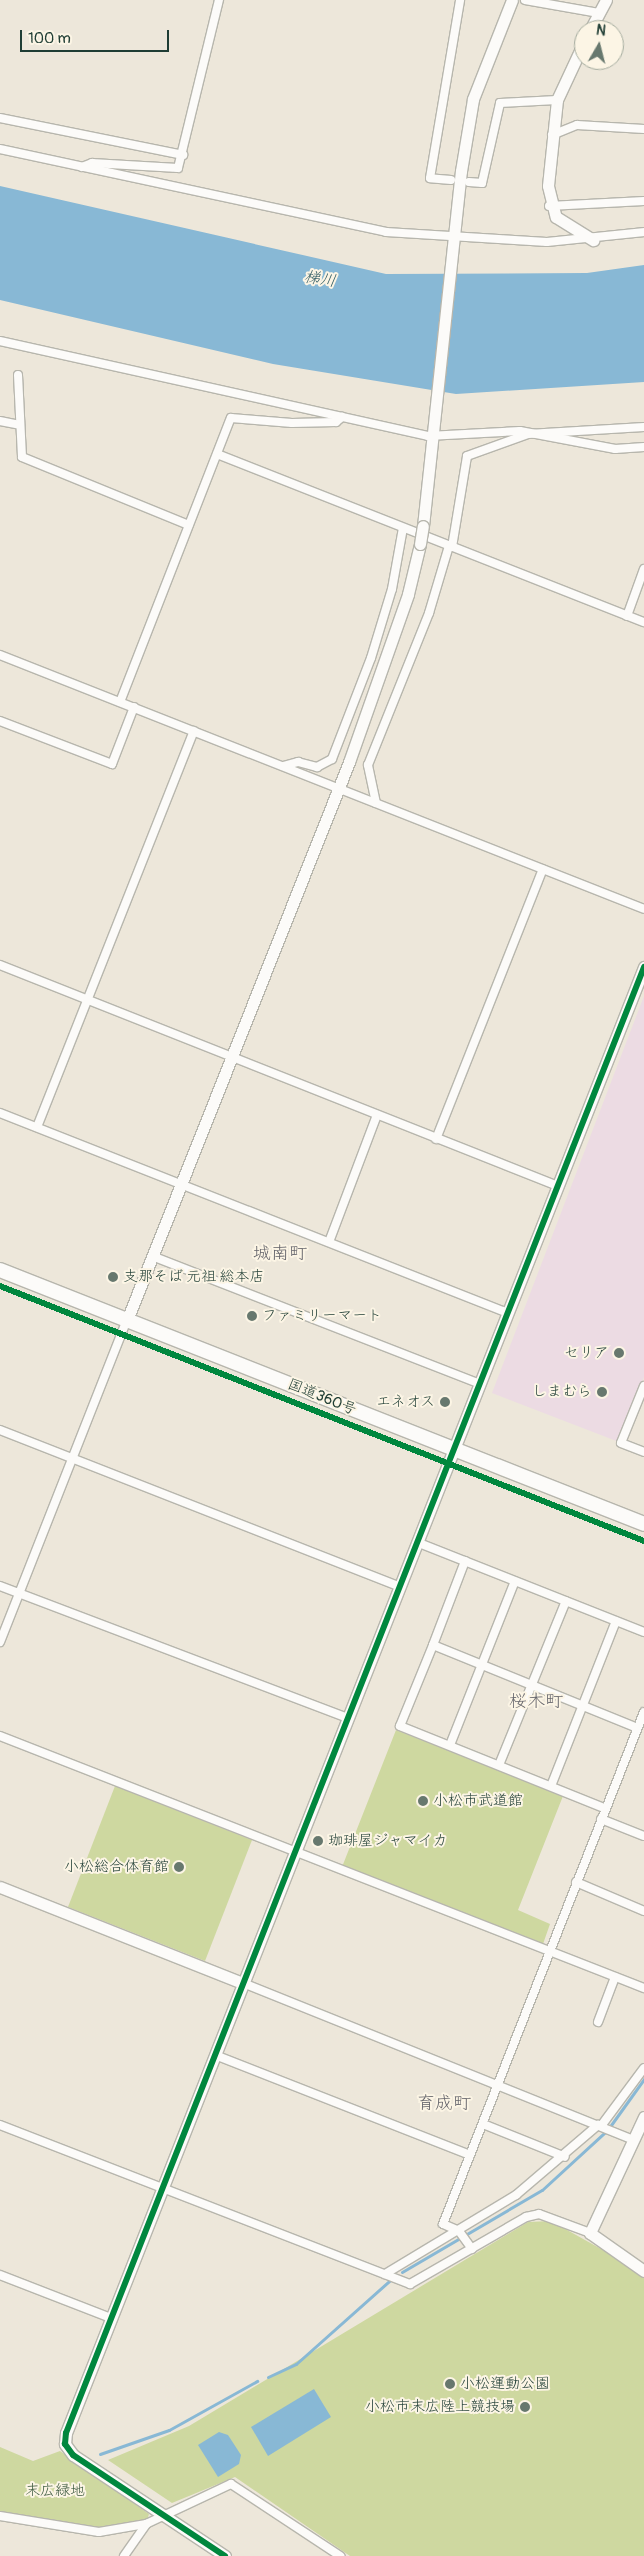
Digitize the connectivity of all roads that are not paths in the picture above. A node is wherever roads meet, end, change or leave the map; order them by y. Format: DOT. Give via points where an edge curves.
graph roads {
  1 [pos="218,0"];
  2 [pos="460,0"];
  3 [pos="512,0"];
  4 [pos="525,0"];
  5 [pos="606,0"];
  6 [pos="599,14"];
  7 [pos="596,20"];
  8 [pos="574,63"];
  9 [pos="557,100"];
  10 [pos="0,118"];
  11 [pos="644,129"];
  12 [pos="552,135"];
  13 [pos="0,149"];
  14 [pos="183,155"];
  15 [pos="82,168"];
  16 [pos="451,180"];
  17 [pos="469,182"];
  18 [pos="644,201"];
  19 [pos="549,206"];
  20 [pos="644,232"];
  21 [pos="455,234"];
  22 [pos="593,240"];
  23 [pos="0,341"];
  24 [pos="18,375"];
  25 [pos="342,417"];
  26 [pos="0,421"];
  27 [pos="20,425"];
  28 [pos="644,427"];
  29 [pos="528,434"];
  30 [pos="435,436"];
  31 [pos="644,447"];
  32 [pos="217,454"];
  33 [pos="189,525"];
  34 [pos="403,528"];
  35 [pos="450,547"];
  36 [pos="644,569"];
  37 [pos="627,616"];
  38 [pos="644,622"];
  39 [pos="2,656"];
  40 [pos="0,664"];
  41 [pos="120,702"];
  42 [pos="134,708"];
  43 [pos="0,721"];
  44 [pos="194,731"];
  45 [pos="282,766"];
  46 [pos="338,787"];
  47 [pos="376,803"];
  48 [pos="543,869"];
  49 [pos="644,909"];
  50 [pos="0,965"];
  51 [pos="644,968"];
  52 [pos="88,1000"];
  53 [pos="231,1058"];
  54 [pos="0,1113"];
  55 [pos="377,1115"];
  56 [pos="37,1127"];
  57 [pos="436,1138"];
  58 [pos="181,1184"];
  59 [pos="558,1186"];
  60 [pos="329,1242"];
  61 [pos="152,1256"];
  62 [pos="0,1270"];
  63 [pos="508,1313"];
  64 [pos="128,1320"];
  65 [pos="480,1384"];
  66 [pos="644,1386"];
  67 [pos="0,1430"];
  68 [pos="454,1449"];
  69 [pos="644,1452"];
  70 [pos="71,1458"];
  71 [pos="644,1524"];
  72 [pos="419,1543"];
  73 [pos="465,1561"];
  74 [pos="515,1582"];
  75 [pos="0,1586"];
  76 [pos="401,1587"];
  77 [pos="19,1593"];
  78 [pos="566,1601"];
  79 [pos="616,1621"];
  80 [pos="644,1632"];
  81 [pos="0,1642"];
  82 [pos="433,1645"];
  83 [pos="482,1665"];
  84 [pos="532,1686"];
  85 [pos="583,1706"];
  86 [pos="644,1712"];
  87 [pos="348,1718"];
  88 [pos="637,1728"];
  89 [pos="0,1736"];
  90 [pos="450,1745"];
  91 [pos="499,1765"];
  92 [pos="551,1786"];
  93 [pos="604,1808"];
  94 [pos="601,1819"];
  95 [pos="644,1836"];
  96 [pos="296,1852"];
  97 [pos="576,1882"];
  98 [pos="0,1887"];
  99 [pos="644,1911"];
  100 [pos="550,1953"];
  101 [pos="614,1977"];
  102 [pos="243,1983"];
  103 [pos="644,1988"];
  104 [pos="598,2022"];
  105 [pos="215,2055"];
  106 [pos="644,2068"];
  107 [pos="640,2080"];
  108 [pos="499,2083"];
  109 [pos="644,2117"];
  110 [pos="483,2124"];
  111 [pos="0,2125"];
  112 [pos="599,2125"];
  113 [pos="631,2139"];
  114 [pos="470,2155"];
  115 [pos="565,2157"];
  116 [pos="163,2188"];
  117 [pos="459,2231"];
  118 [pos="590,2233"];
  119 [pos="472,2250"];
  120 [pos="644,2271"];
  121 [pos="385,2274"];
  122 [pos="0,2275"];
  123 [pos="111,2318"];
  124 [pos="164,2513"];
  125 [pos="0,2516"];
  126 [pos="146,2524"];
  127 [pos="124,2556"];
  128 [pos="225,2556"];
  129 [pos="340,2556"];
  1 -- 14 [label="street"];
  2 -- 16 [label="street" via="430,178"];
  3 -- 21 [label="street" via="473,99"];
  4 -- 6 [label="street"];
  5 -- 6 [label="street"];
  6 -- 7 [label="street"];
  8 -- 9 [label="street"];
  9 -- 12 [label="street"];
  9 -- 17 [label="street" via="500,103 482,183"];
  10 -- 14 [label="street"];
  11 -- 12 [label="street" via="577,125"];
  12 -- 19 [label="street"];
  13 -- 15 [label="street"];
  14 -- 15 [label="street" via="178,168 92,163"];
  15 -- 21 [label="street" via="386,232"];
  18 -- 19 [label="street"];
  19 -- 22 [label="street" via="556,217"];
  20 -- 22 [label="street"];
  21 -- 22 [label="street" via="547,242"];
  21 -- 30 [label="street"];
  23 -- 25 [label="street"];
  24 -- 27 [label="street"];
  25 -- 30 [label="street"];
  25 -- 32 [label="street" via="336,422 292,423 231,418"];
  26 -- 27 [label="street"];
  27 -- 33 [label="street" via="22,457"];
  28 -- 29 [label="street"];
  29 -- 30 [label="street"];
  29 -- 31 [label="street" via="614,449"];
  29 -- 35 [label="street" via="467,456"];
  30 -- 46 [label="street, bridge" via="420,544 408,594"];
  32 -- 33 [label="street"];
  32 -- 34 [label="street"];
  33 -- 41 [label="street"];
  34 -- 35 [label="street"];
  34 -- 45 [label="street" via="392,589 371,658 332,759 317,767 298,762"];
  35 -- 37 [label="street"];
  35 -- 47 [label="street" via="430,613 368,765"];
  36 -- 37 [label="street"];
  37 -- 38 [label="street"];
  39 -- 40 [label="street"];
  39 -- 41 [label="street"];
  41 -- 42 [label="street"];
  42 -- 43 [label="street" via="112,764"];
  42 -- 44 [label="street"];
  44 -- 45 [label="street"];
  44 -- 52 [label="street"];
  45 -- 46 [label="street"];
  46 -- 47 [label="street"];
  46 -- 53 [label="street"];
  47 -- 48 [label="street"];
  48 -- 49 [label="street"];
  48 -- 57 [label="street"];
  50 -- 52 [label="street"];
  51 -- 59 [label="street"];
  52 -- 53 [label="street"];
  52 -- 56 [label="street"];
  53 -- 55 [label="street"];
  53 -- 58 [label="street"];
  54 -- 56 [label="street"];
  55 -- 57 [label="street"];
  55 -- 60 [label="street"];
  56 -- 58 [label="street"];
  57 -- 59 [label="street"];
  58 -- 60 [label="street"];
  58 -- 61 [label="street"];
  59 -- 63 [label="street"];
  60 -- 63 [label="street"];
  61 -- 64 [label="street"];
  61 -- 65 [label="street"];
  62 -- 64 [label="highway, 国道360号"];
  63 -- 65 [label="street"];
  64 -- 68 [label="highway, 国道360号"];
  64 -- 70 [label="street"];
  65 -- 68 [label="street"];
  66 -- 69 [label="street" via="621,1443"];
  67 -- 70 [label="street"];
  68 -- 71 [label="highway, 国道360号"];
  68 -- 72 [label="street"];
  70 -- 76 [label="street"];
  70 -- 77 [label="street"];
  72 -- 73 [label="street"];
  72 -- 76 [label="street"];
  73 -- 74 [label="street"];
  73 -- 82 [label="street"];
  74 -- 78 [label="street"];
  74 -- 83 [label="street"];
  75 -- 77 [label="street"];
  76 -- 87 [label="street"];
  77 -- 81 [label="street"];
  77 -- 87 [label="street"];
  78 -- 79 [label="street"];
  78 -- 84 [label="street"];
  79 -- 80 [label="street"];
  79 -- 85 [label="street"];
  82 -- 83 [label="street"];
  82 -- 90 [label="street" via="400,1726"];
  83 -- 84 [label="street"];
  83 -- 90 [label="street"];
  84 -- 85 [label="street"];
  84 -- 91 [label="street"];
  85 -- 88 [label="street"];
  85 -- 92 [label="street"];
  86 -- 88 [label="street"];
  87 -- 96 [label="street"];
  88 -- 93 [label="street"];
  89 -- 96 [label="street"];
  90 -- 91 [label="street"];
  91 -- 92 [label="street"];
  92 -- 93 [label="street"];
  93 -- 94 [label="street"];
  94 -- 95 [label="street"];
  94 -- 97 [label="street"];
  96 -- 100 [label="street"];
  96 -- 102 [label="street"];
  97 -- 99 [label="street"];
  97 -- 100 [label="street"];
  98 -- 102 [label="street"];
  100 -- 101 [label="street"];
  100 -- 108 [label="street"];
  101 -- 103 [label="street"];
  101 -- 104 [label="street"];
  102 -- 105 [label="street"];
  102 -- 108 [label="street"];
  105 -- 114 [label="street"];
  105 -- 116 [label="street"];
  106 -- 107 [label="street"];
  107 -- 112 [label="street"];
  108 -- 110 [label="street"];
  108 -- 112 [label="street"];
  109 -- 113 [label="street"];
  110 -- 114 [label="street"];
  110 -- 115 [label="street"];
  111 -- 116 [label="street"];
  112 -- 113 [label="street"];
  112 -- 115 [label="street"];
  113 -- 118 [label="street"];
  114 -- 117 [label="street" via="443,2224"];
  115 -- 117 [label="street"];
  116 -- 121 [label="street"];
  116 -- 123 [label="street"];
  117 -- 119 [label="street"];
  117 -- 121 [label="street"];
  118 -- 119 [label="street" via="539,2214"];
  118 -- 120 [label="street"];
  119 -- 121 [label="street" via="410,2284"];
  122 -- 123 [label="street"];
  123 -- 124 [label="street" via="65,2444 72,2455"];
  124 -- 126 [label="street"];
  124 -- 128 [label="street"];
  124 -- 129 [label="street" via="231,2484"];
  125 -- 126 [label="street" via="99,2532"];
  126 -- 127 [label="street"];
}
